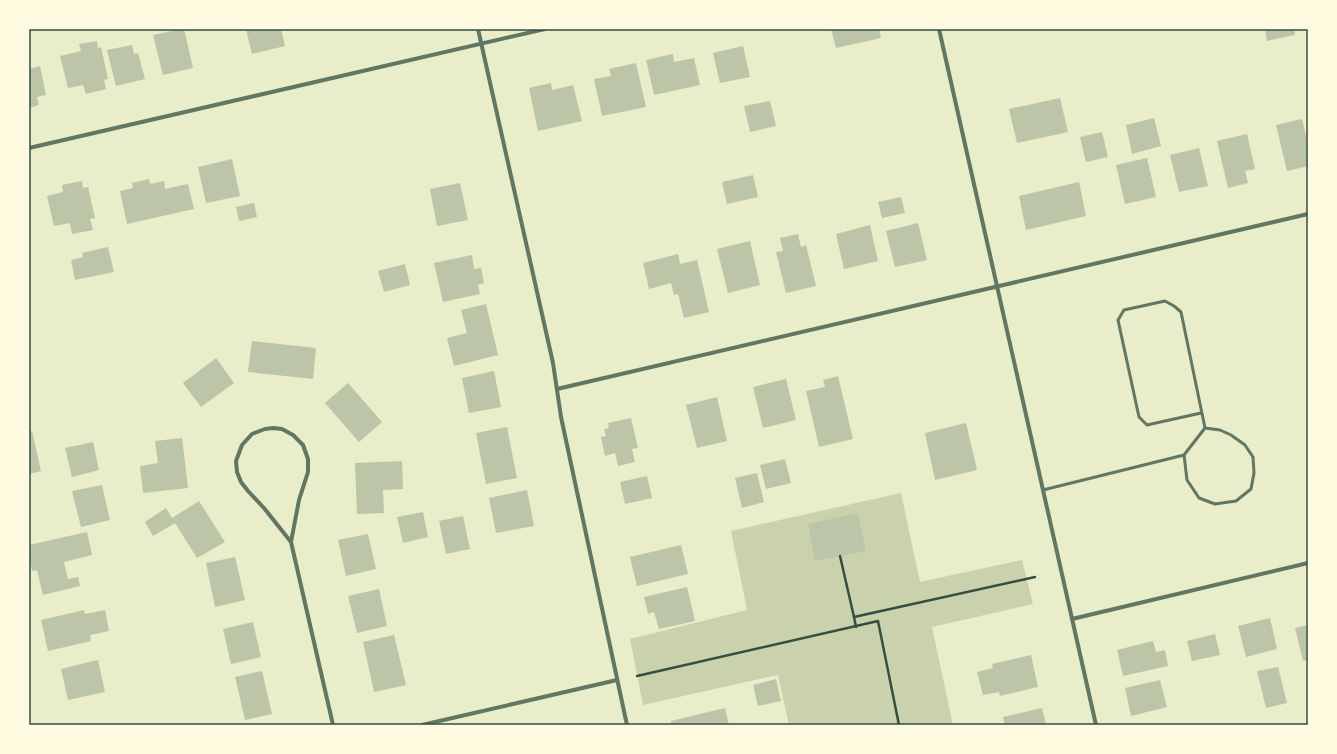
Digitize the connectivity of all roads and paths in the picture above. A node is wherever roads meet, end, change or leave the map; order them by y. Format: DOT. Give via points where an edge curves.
graph roads {
  1 [pos="478,29"];
  2 [pos="545,29"];
  3 [pos="939,29"];
  4 [pos="481,44"];
  5 [pos="29,148"];
  6 [pos="1308,214"];
  7 [pos="997,286"];
  8 [pos="557,389"];
  9 [pos="1202,413"];
  10 [pos="1205,428"];
  11 [pos="1184,455"];
  12 [pos="1043,490"];
  13 [pos="291,542"];
  14 [pos="840,556"];
  15 [pos="1308,564"];
  16 [pos="1035,577"];
  17 [pos="854,616"];
  18 [pos="1072,619"];
  19 [pos="856,626"];
  20 [pos="637,676"];
  21 [pos="617,680"];
  22 [pos="333,725"];
  23 [pos="422,725"];
  24 [pos="627,725"];
  25 [pos="899,725"];
  26 [pos="1096,725"];
  1 -- 4 [label="street"];
  2 -- 4 [label="street"];
  3 -- 7 [label="street"];
  4 -- 5 [label="street"];
  4 -- 8 [label="street"];
  6 -- 7 [label="street"];
  7 -- 8 [label="street"];
  7 -- 12 [label="street"];
  8 -- 21 [label="street" via="562,425"];
  9 -- 9 [label="lane" via="1181,312 1165,301 1124,310 1118,320 1140,418 1147,425"];
  9 -- 10 [label="lane"];
  10 -- 11 [label="lane"];
  10 -- 11 [label="lane" via="1220,430 1245,445 1253,457 1251,489 1236,501 1215,504 1199,498 1187,480"];
  11 -- 12 [label="lane"];
  12 -- 18 [label="street"];
  13 -- 13 [label="street" via="299,500 308,472 308,459 303,445 293,435 282,429 265,428 252,434 242,445 236,461 237,472 241,482"];
  13 -- 22 [label="street"];
  14 -- 17 [label="path"];
  15 -- 18 [label="street"];
  16 -- 17 [label="path"];
  17 -- 19 [label="path"];
  18 -- 26 [label="street"];
  19 -- 20 [label="path"];
  19 -- 25 [label="path" via="878,622"];
  21 -- 23 [label="street"];
  21 -- 24 [label="street"];
}
